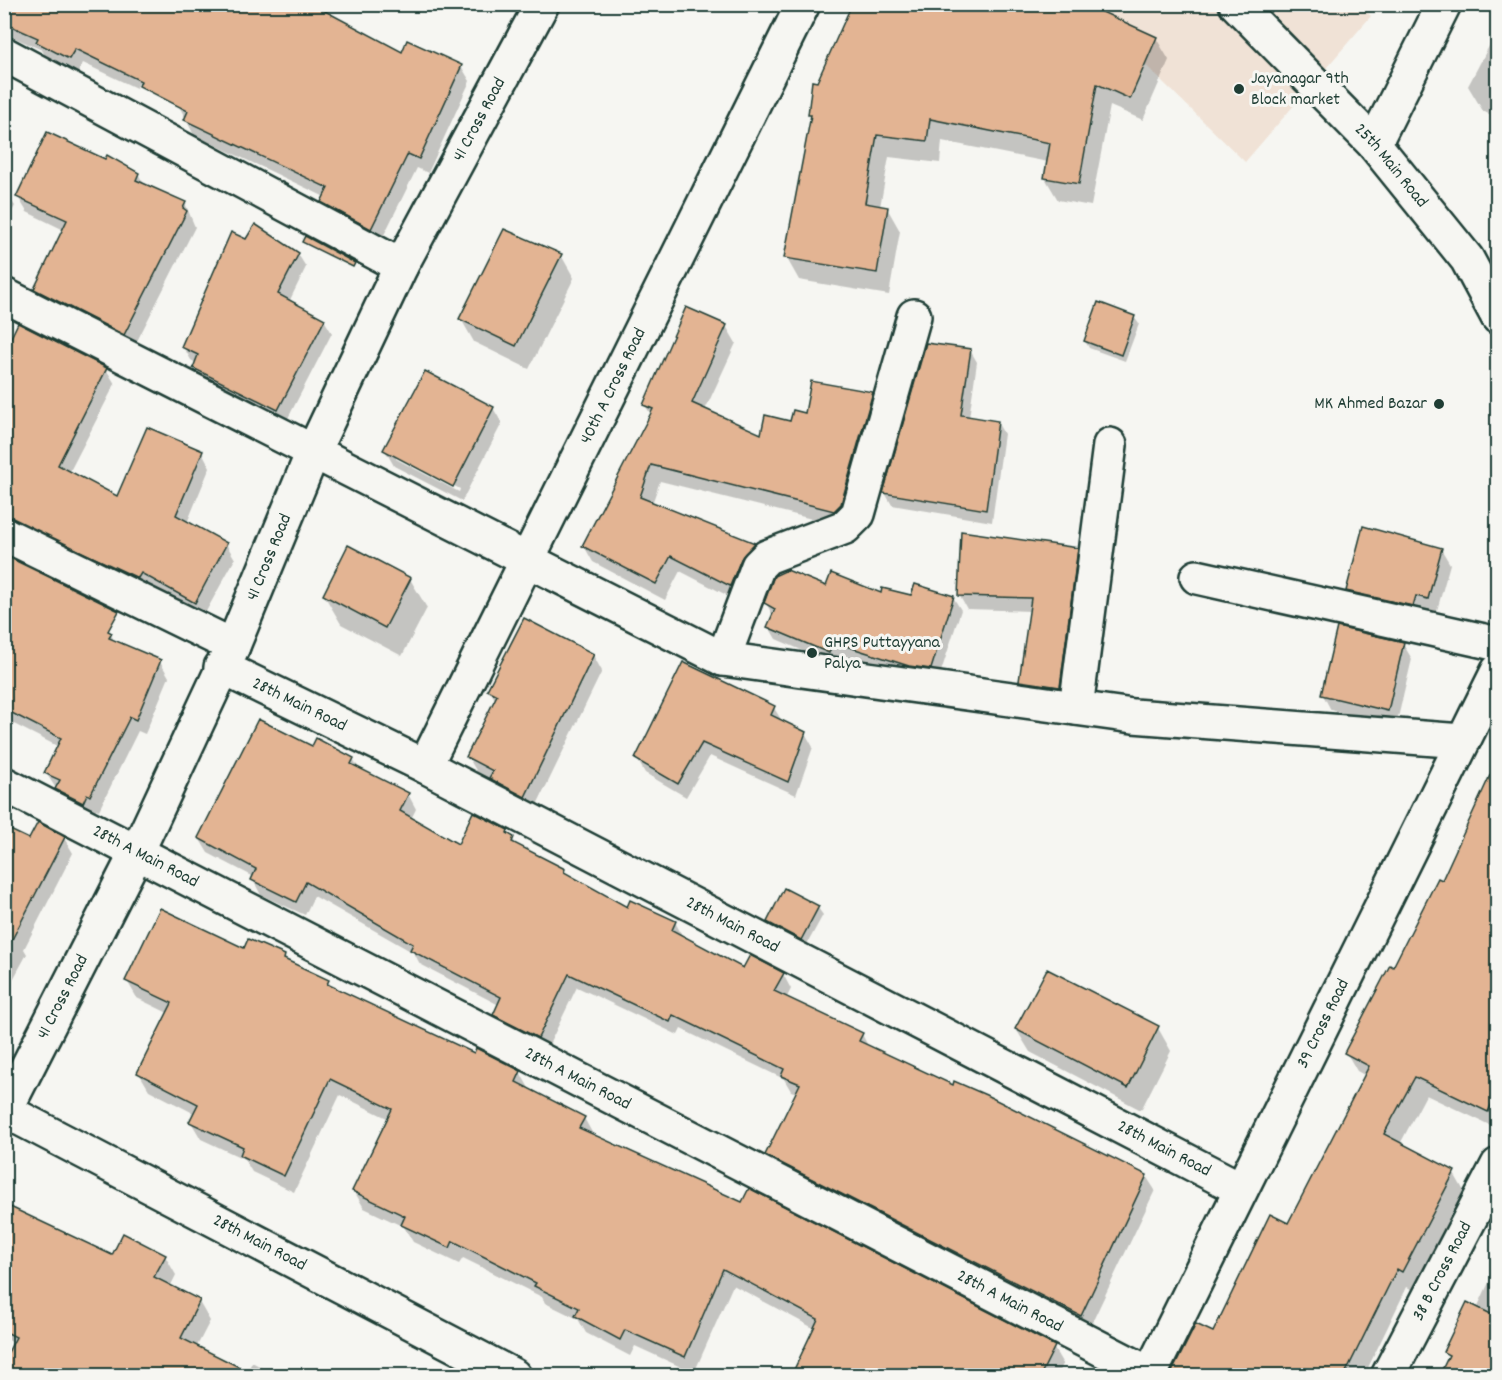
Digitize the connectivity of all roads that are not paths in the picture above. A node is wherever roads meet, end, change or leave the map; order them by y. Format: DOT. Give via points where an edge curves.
graph roads {
  1 [pos="542,4"];
  2 [pos="803,4"];
  3 [pos="1236,4"];
  4 [pos="1444,4"];
  5 [pos="4,54"];
  6 [pos="1374,144"];
  7 [pos="401,266"];
  8 [pos="4,295"];
  9 [pos="914,316"];
  10 [pos="1497,317"];
  11 [pos="1110,445"];
  12 [pos="314,452"];
  13 [pos="4,534"];
  14 [pos="525,561"];
  15 [pos="1197,576"];
  16 [pos="1497,644"];
  17 [pos="227,656"];
  18 [pos="723,659"];
  19 [pos="1497,671"];
  20 [pos="1076,708"];
  21 [pos="1462,741"];
  22 [pos="425,766"];
  23 [pos="4,784"];
  24 [pos="136,854"];
  25 [pos="5,1111"];
  26 [pos="1497,1165"];
  27 [pos="1241,1190"];
  28 [pos="1149,1375"];
  29 [pos="514,1376"];
  30 [pos="1388,1376"];
  1 -- 7 [label="street, 41 Cross Road"];
  2 -- 14 [label="street, 40th A Cross Road"];
  3 -- 6 [label="street, 25th Main Road"];
  4 -- 6 [label="street"];
  5 -- 7 [label="street"];
  6 -- 10 [label="street, 25th Main Road" via="1467,259"];
  7 -- 12 [label="street, 41 Cross Road"];
  8 -- 12 [label="street"];
  9 -- 18 [label="street" via="858,514 845,527 767,557 758,566"];
  11 -- 20 [label="street"];
  12 -- 14 [label="street"];
  12 -- 17 [label="street, 41 Cross Road"];
  13 -- 17 [label="street, 28th Main Road"];
  14 -- 18 [label="street"];
  14 -- 22 [label="street, 40th A Cross Road"];
  15 -- 16 [label="street"];
  17 -- 22 [label="street, 28th Main Road"];
  17 -- 24 [label="street, 41 Cross Road"];
  18 -- 20 [label="street"];
  19 -- 21 [label="street, 39 Cross Road"];
  20 -- 21 [label="street" via="1133,716"];
  21 -- 27 [label="street, 39 Cross Road"];
  22 -- 27 [label="street, 28th Main Road"];
  23 -- 24 [label="street, 28th A Main Road"];
  24 -- 25 [label="street, 41 Cross Road"];
  24 -- 28 [label="street, 28th A Main Road"];
  25 -- 29 [label="street, 28th Main Road"];
  26 -- 30 [label="street, 38 B Cross Road"];
  27 -- 28 [label="street, 39 Cross Road"];
}
